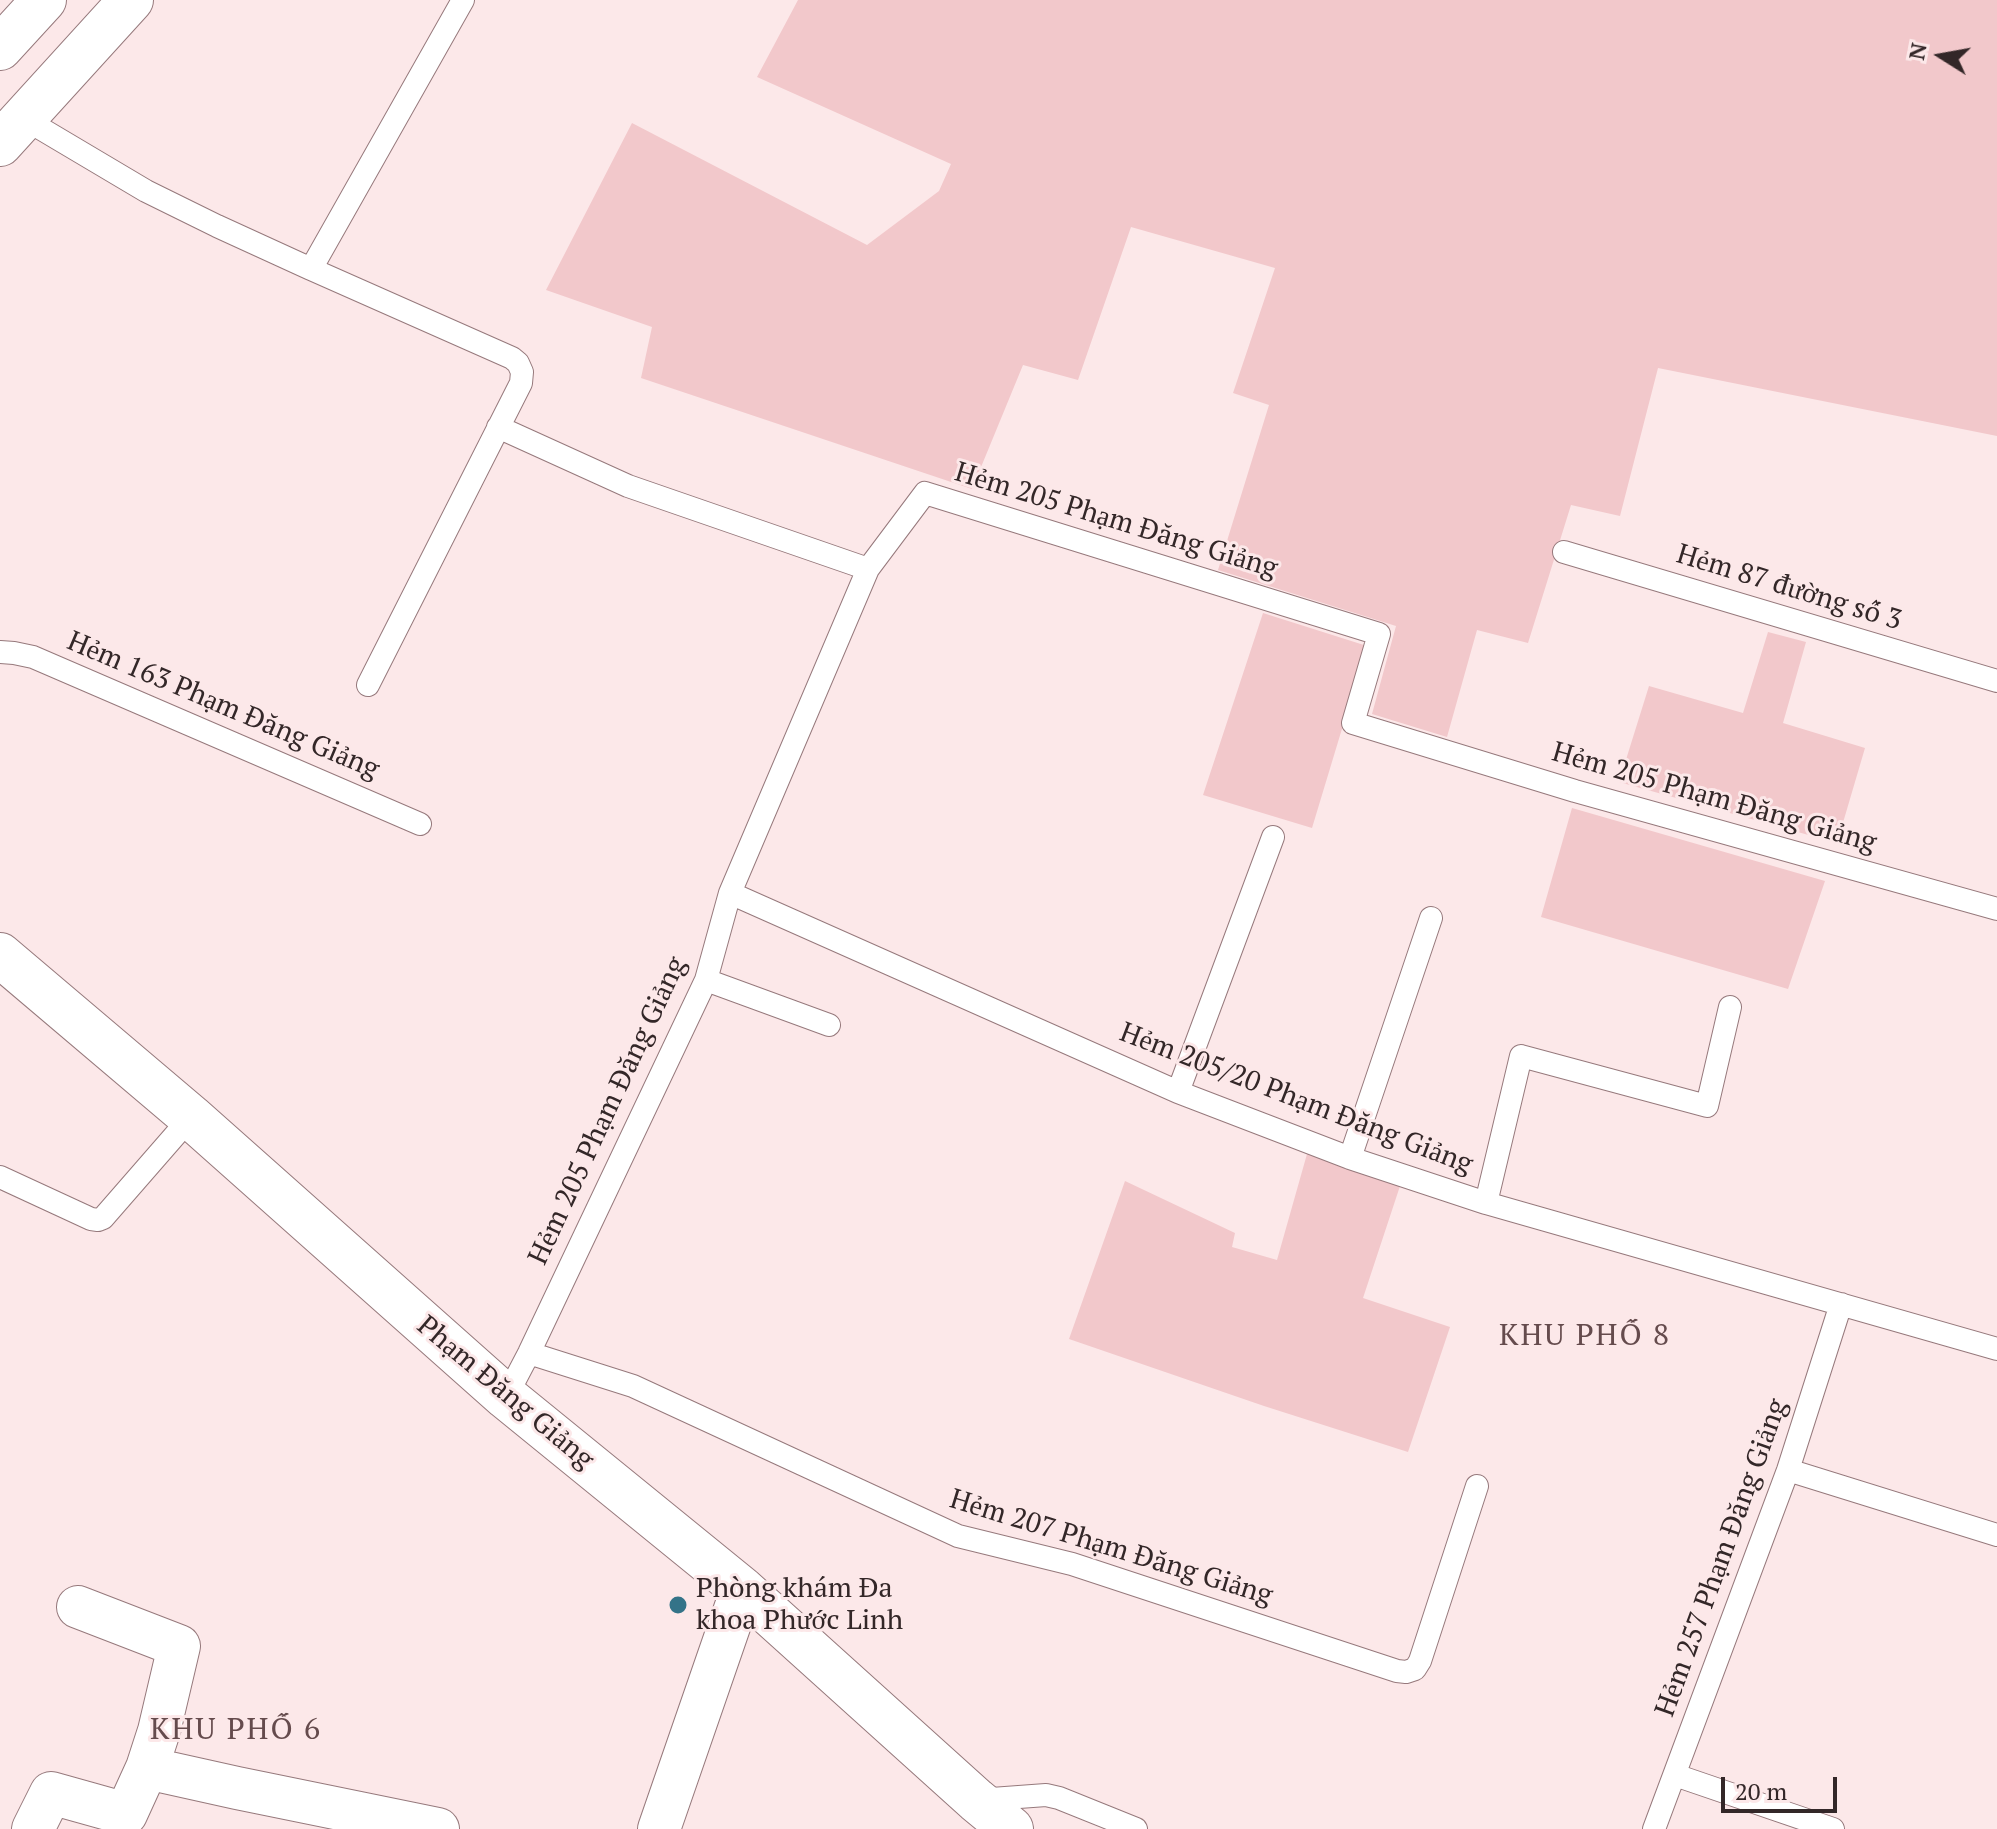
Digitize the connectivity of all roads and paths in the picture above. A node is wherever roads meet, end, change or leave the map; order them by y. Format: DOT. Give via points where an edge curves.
graph roads {
  1 [pos="44,0"];
  2 [pos="131,0"];
  3 [pos="463,0"];
  4 [pos="0,48"];
  5 [pos="12,131"];
  6 [pos="311,269"];
  7 [pos="498,427"];
  8 [pos="1564,552"];
  9 [pos="868,569"];
  10 [pos="0,652"];
  11 [pos="1997,681"];
  12 [pos="368,685"];
  13 [pos="420,824"];
  14 [pos="1273,837"];
  15 [pos="730,893"];
  16 [pos="1997,909"];
  17 [pos="1431,918"];
  18 [pos="0,955"];
  19 [pos="706,980"];
  20 [pos="1730,1007"];
  21 [pos="829,1025"];
  22 [pos="1178,1092"];
  23 [pos="191,1117"];
  24 [pos="1350,1158"];
  25 [pos="0,1177"];
  26 [pos="1486,1203"];
  27 [pos="1841,1304"];
  28 [pos="1997,1349"];
  29 [pos="529,1353"];
  30 [pos="506,1397"];
  31 [pos="1788,1470"];
  32 [pos="1477,1486"];
  33 [pos="1997,1535"];
  34 [pos="742,1589"];
  35 [pos="78,1607"];
  36 [pos="147,1768"];
  37 [pos="1675,1775"];
  38 [pos="976,1800"];
  39 [pos="128,1821"];
  40 [pos="33,1829"];
  41 [pos="438,1829"];
  42 [pos="659,1829"];
  43 [pos="1011,1829"];
  44 [pos="1136,1829"];
  45 [pos="1654,1829"];
  46 [pos="1833,1829"];
  1 -- 4 [label="street"];
  2 -- 5 [label="street"];
  3 -- 6 [label="lane"];
  5 -- 6 [label="lane"];
  6 -- 7 [label="lane" via="518,363 521,383"];
  7 -- 9 [label="lane" via="628,486"];
  7 -- 12 [label="lane"];
  8 -- 11 [label="lane, Hẻm 87 đường số 3"];
  9 -- 15 [label="lane, Hẻm 205 Phạm Đăng Giảng"];
  9 -- 16 [label="lane, Hẻm 205 Phạm Đăng Giảng" via="925,493 1379,634 1353,723"];
  10 -- 13 [label="lane, Hẻm 163 Phạm Đăng Giảng" via="33,657"];
  14 -- 22 [label="lane"];
  15 -- 19 [label="lane, Hẻm 205 Phạm Đăng Giảng"];
  15 -- 22 [label="lane, Hẻm 205/20 Phạm Đăng Giảng"];
  17 -- 24 [label="lane"];
  18 -- 23 [label="street, Phạm Đăng Giảng"];
  19 -- 21 [label="lane"];
  19 -- 29 [label="lane, Hẻm 205 Phạm Đăng Giảng"];
  20 -- 26 [label="lane" via="1707,1106 1521,1056"];
  22 -- 24 [label="lane, Hẻm 205/20 Phạm Đăng Giảng"];
  23 -- 25 [label="lane" via="98,1220"];
  23 -- 30 [label="street, Phạm Đăng Giảng"];
  24 -- 26 [label="lane, Hẻm 205/20 Phạm Đăng Giảng"];
  26 -- 27 [label="lane, Hẻm 205/20 Phạm Đăng Giảng"];
  27 -- 28 [label="lane, Hẻm 205/20 Phạm Đăng Giảng"];
  27 -- 31 [label="lane, Hẻm 257 Phạm Đăng Giảng"];
  29 -- 30 [label="lane, Hẻm 205 Phạm Đăng Giảng"];
  29 -- 32 [label="lane, Hẻm 207 Phạm Đăng Giảng" via="633,1386 958,1536 1072,1564 1397,1671 1415,1669 1420,1661"];
  30 -- 34 [label="street, Phạm Đăng Giảng"];
  31 -- 33 [label="lane"];
  31 -- 37 [label="lane, Hẻm 257 Phạm Đăng Giảng"];
  34 -- 38 [label="street, Phạm Đăng Giảng"];
  34 -- 42 [label="street"];
  35 -- 36 [label="street" via="179,1646"];
  36 -- 39 [label="street"];
  36 -- 41 [label="street"];
  37 -- 45 [label="lane, Hẻm 257 Phạm Đăng Giảng"];
  37 -- 46 [label="lane"];
  38 -- 43 [label="street, Phạm Đăng Giảng"];
  38 -- 44 [label="lane" via="1046,1795"];
  39 -- 40 [label="street" via="51,1793"];
}
